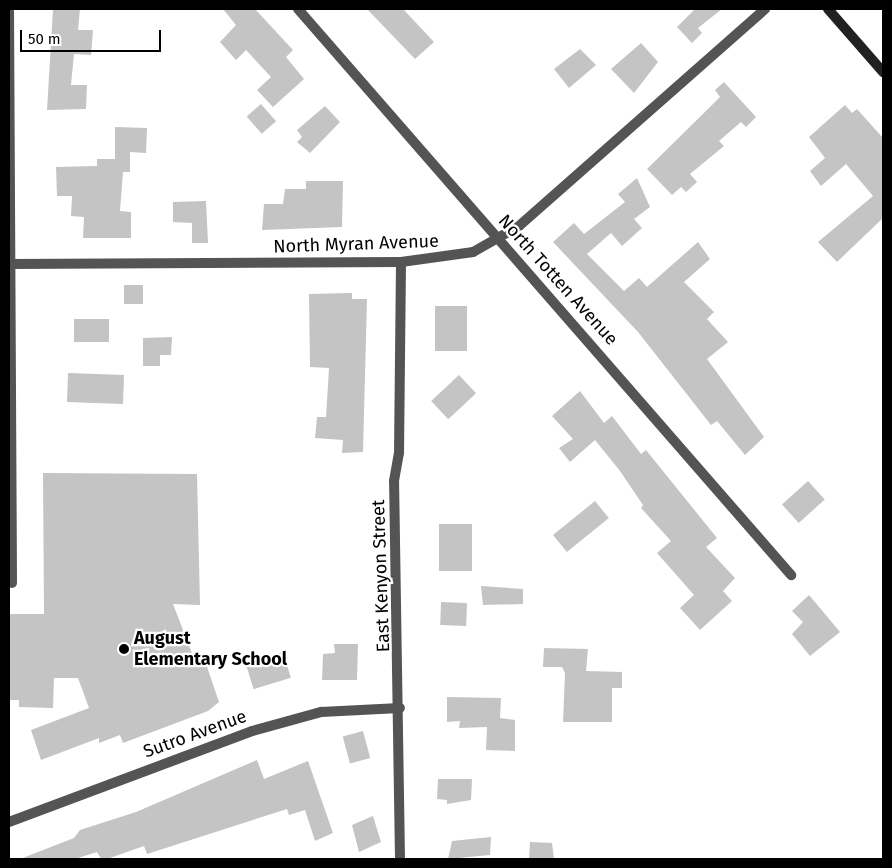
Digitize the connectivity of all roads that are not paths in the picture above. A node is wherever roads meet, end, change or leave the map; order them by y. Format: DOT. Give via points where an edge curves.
graph roads {
  1 [pos="9,9"];
  2 [pos="298,9"];
  3 [pos="765,9"];
  4 [pos="828,9"];
  5 [pos="883,72"];
  6 [pos="500,239"];
  7 [pos="401,262"];
  8 [pos="10,264"];
  9 [pos="792,574"];
  10 [pos="12,583"];
  11 [pos="400,708"];
  12 [pos="9,822"];
  13 [pos="400,859"];
  1 -- 8 [label="street"];
  2 -- 6 [label="street, North Totten Avenue"];
  3 -- 6 [label="street, North Myran Avenue"];
  4 -- 5 [label="street"];
  6 -- 7 [label="street, North Myran Avenue" via="437,260"];
  6 -- 9 [label="street, North Totten Avenue"];
  7 -- 8 [label="street, North Myran Avenue"];
  7 -- 11 [label="street, East Kenyon Street" via="399,453 394,481"];
  8 -- 10 [label="street"];
  11 -- 12 [label="street, Sutro Avenue" via="321,712 252,731"];
  11 -- 13 [label="street, East Kenyon Street"];
}
